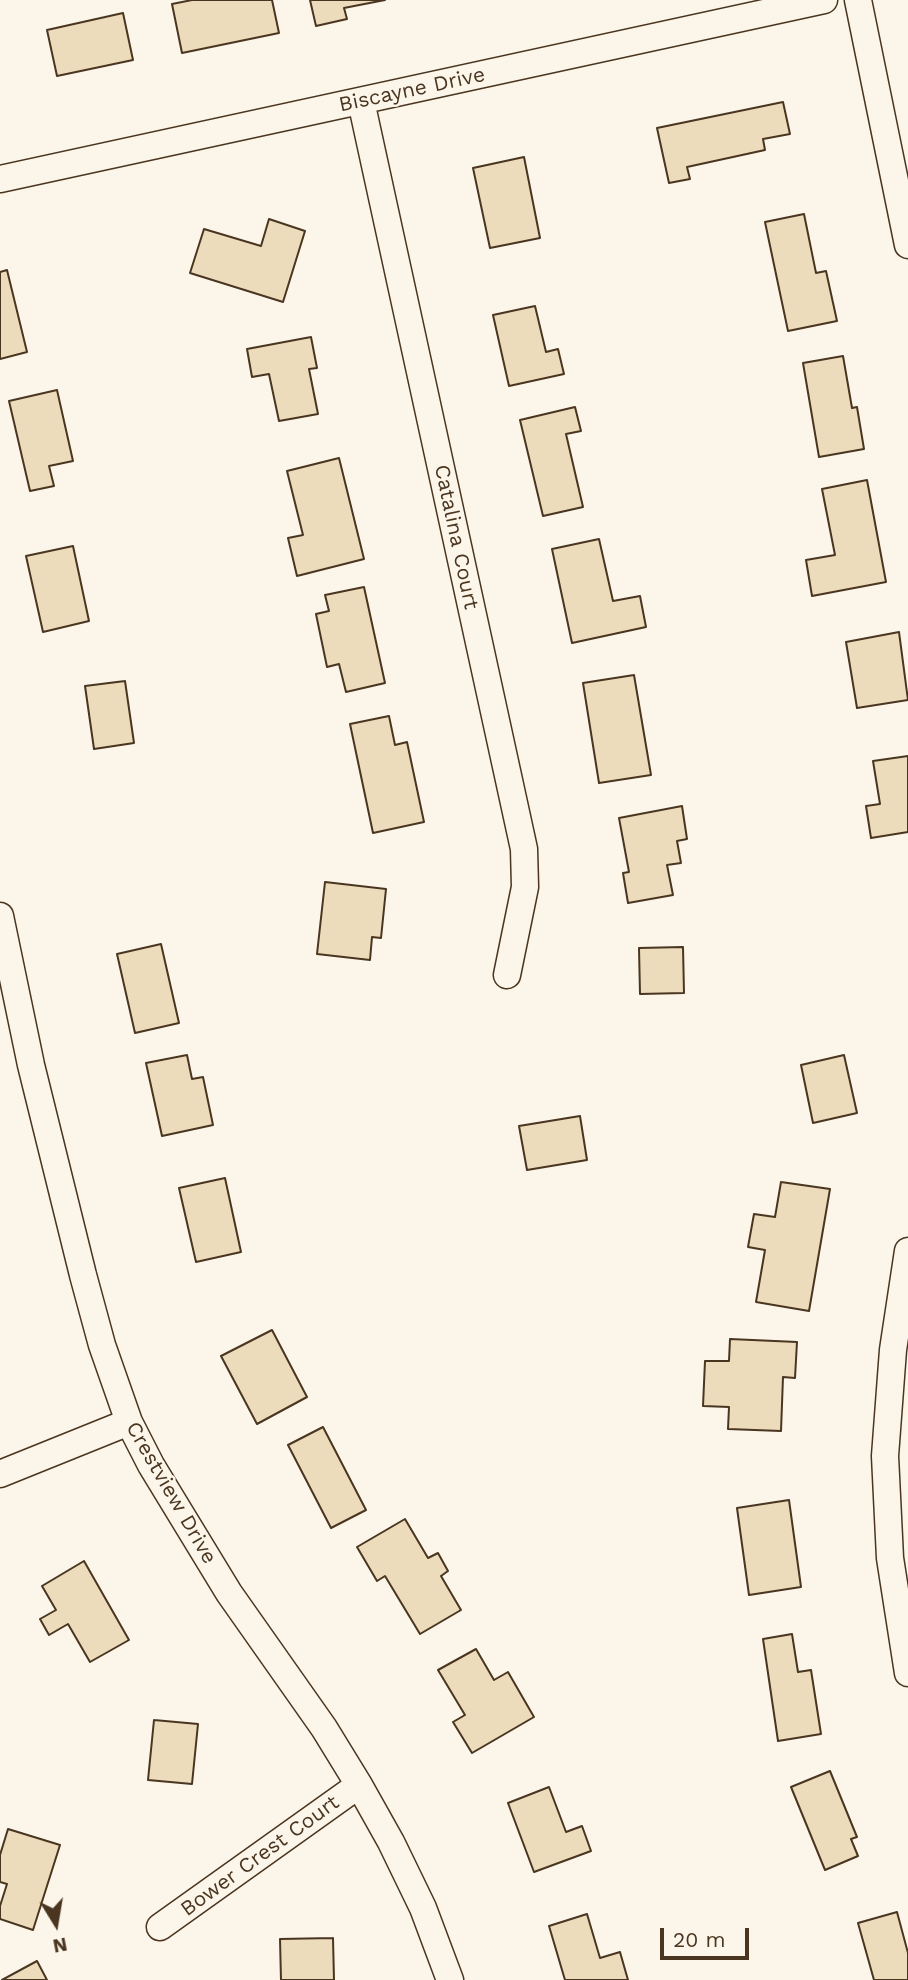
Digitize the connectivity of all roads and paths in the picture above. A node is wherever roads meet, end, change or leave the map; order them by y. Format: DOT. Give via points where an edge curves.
graph roads {
  1 [pos="824,0"];
  2 [pos="858,0"];
  3 [pos="361,101"];
  4 [pos="0,179"];
  5 [pos="908,245"];
  6 [pos="0,916"];
  7 [pos="507,975"];
  8 [pos="908,1251"];
  9 [pos="129,1422"];
  10 [pos="0,1474"];
  11 [pos="908,1673"];
  12 [pos="359,1784"];
  13 [pos="160,1927"];
  14 [pos="450,1980"];
  1 -- 3 [label="street, Biscayne Drive"];
  2 -- 5 [label="street"];
  3 -- 4 [label="street, Biscayne Drive"];
  3 -- 7 [label="street, Catalina Court" via="524,849 525,887"];
  6 -- 9 [label="street, Crestview Drive" via="83,1275"];
  8 -- 11 [label="street" via="893,1350 885,1456 890,1558"];
  9 -- 10 [label="street"];
  9 -- 12 [label="street, Crestview Drive" via="229,1593"];
  12 -- 13 [label="street, Bower Crest Court"];
  12 -- 14 [label="street, Crestview Drive" via="423,1908"];
}
